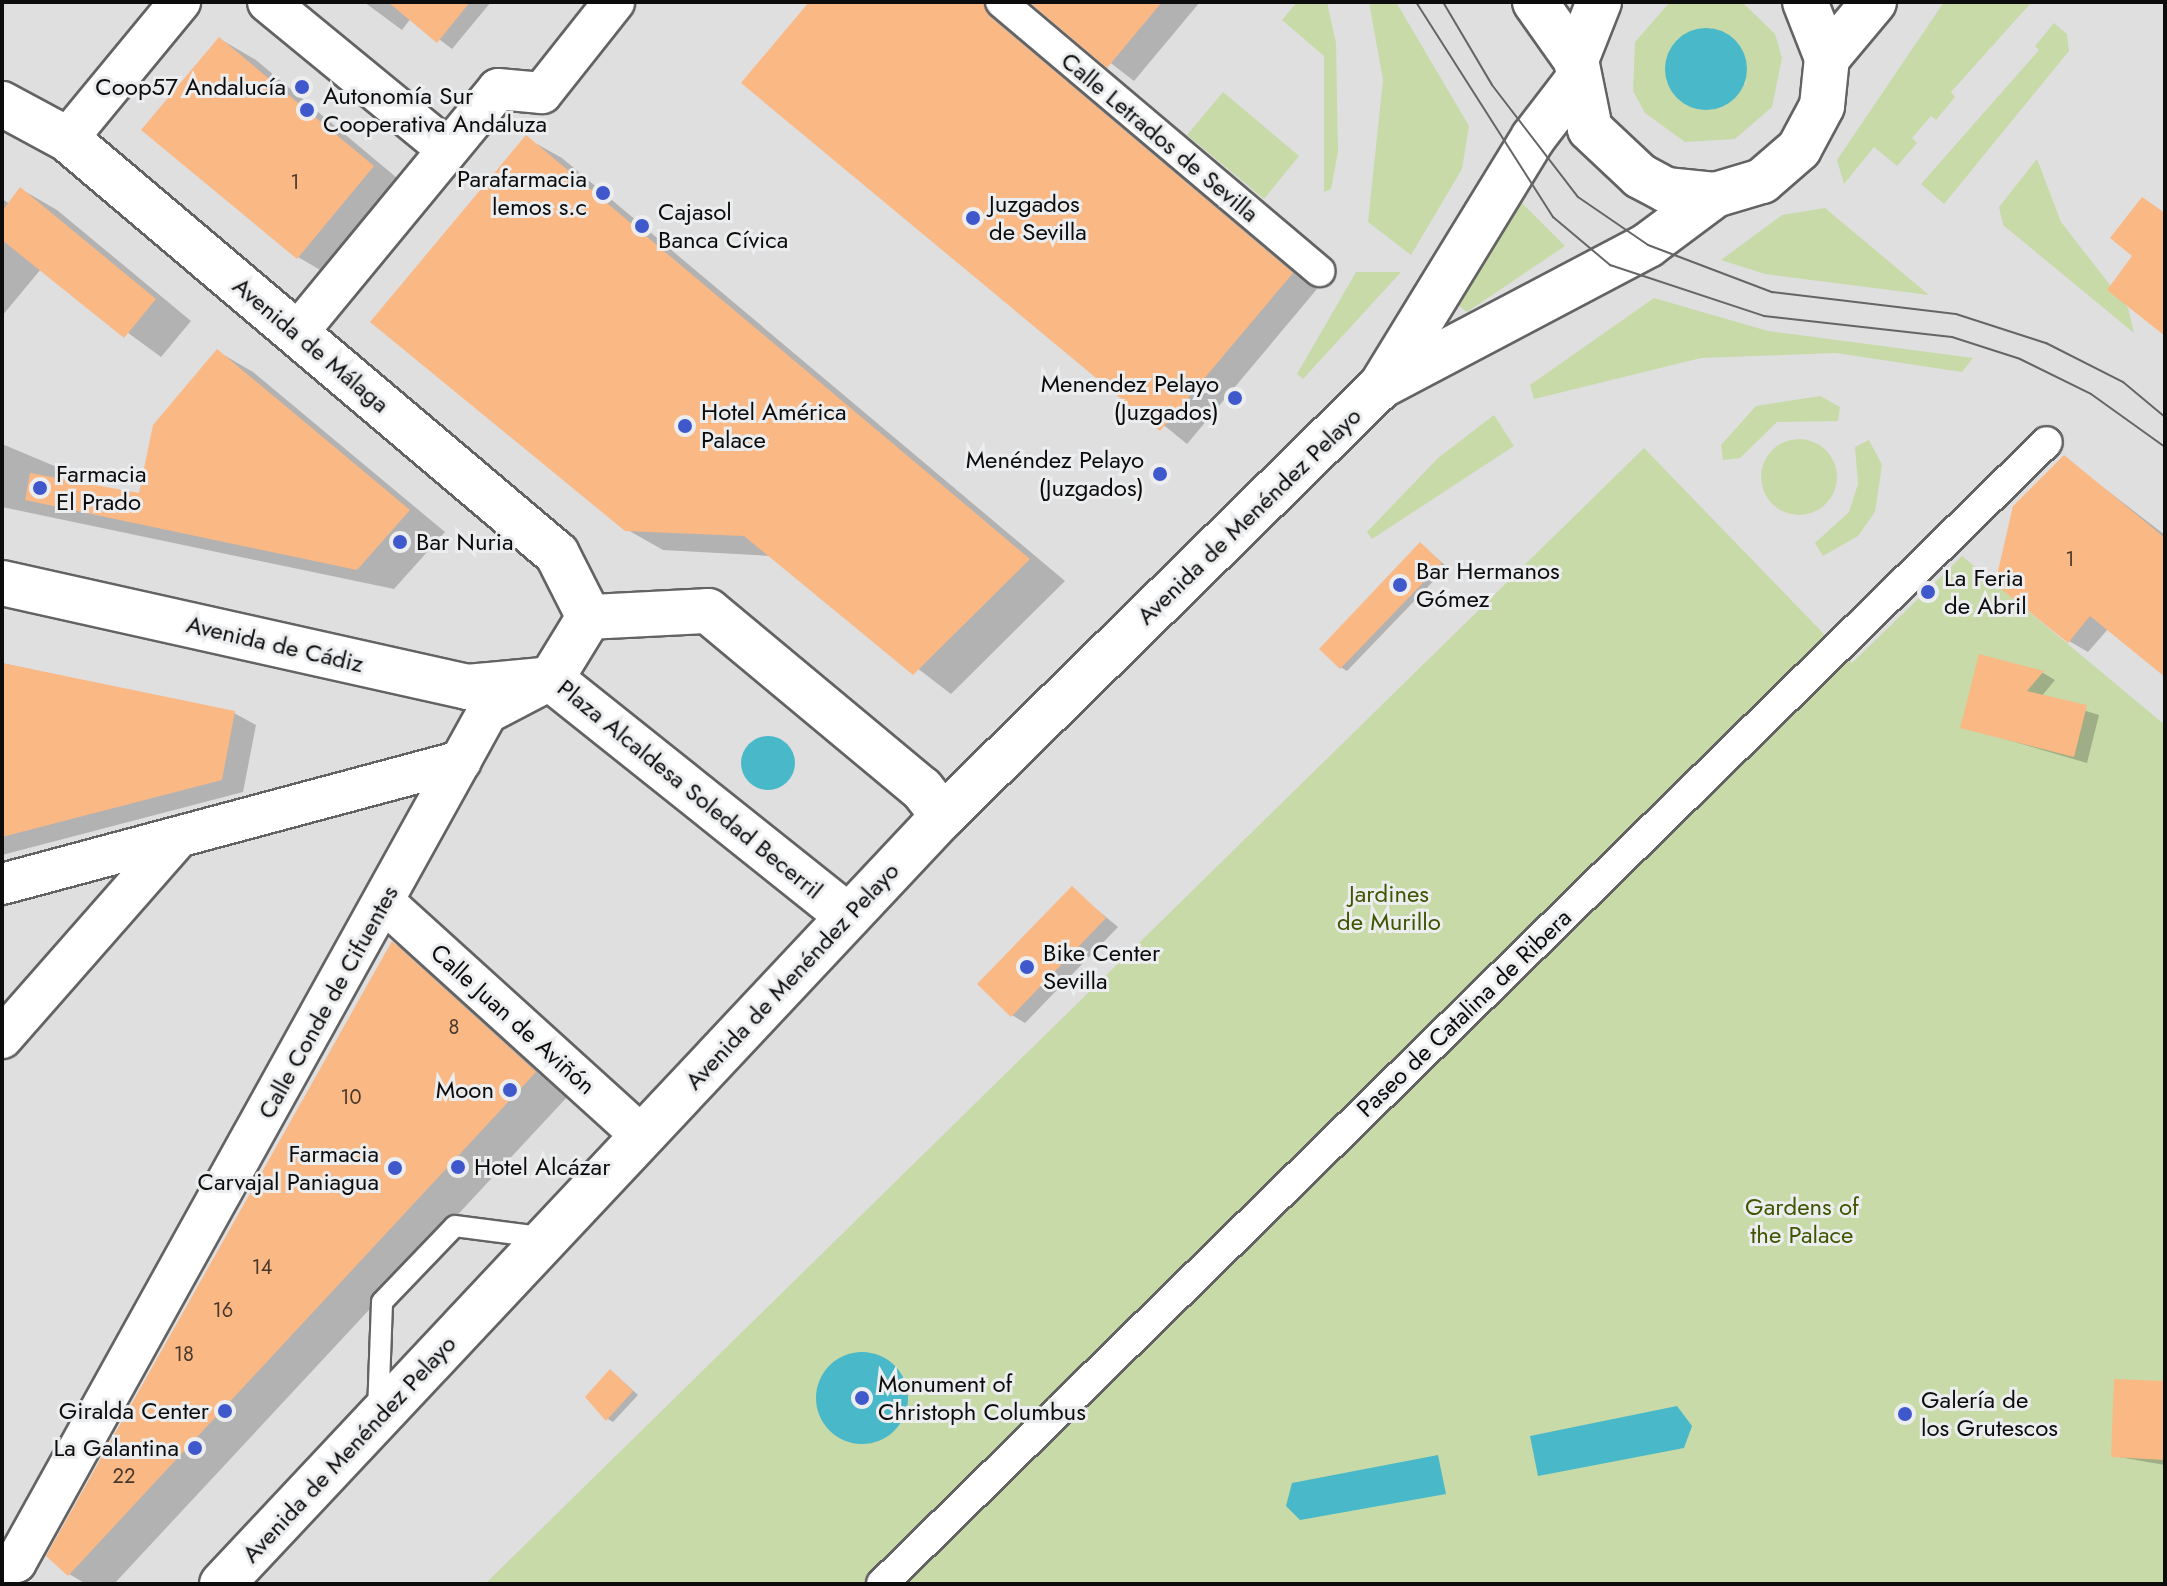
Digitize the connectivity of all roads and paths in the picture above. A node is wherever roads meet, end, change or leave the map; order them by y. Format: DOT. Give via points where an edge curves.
graph roads {
  1 [pos="180,2"];
  2 [pos="268,2"];
  3 [pos="614,2"];
  4 [pos="1001,2"];
  5 [pos="1535,2"];
  6 [pos="1599,2"];
  7 [pos="1805,2"];
  8 [pos="1874,2"];
  9 [pos="1827,58"];
  10 [pos="1576,71"];
  11 [pos="2,104"];
  12 [pos="67,139"];
  13 [pos="447,149"];
  14 [pos="1715,195"];
  15 [pos="1319,271"];
  16 [pos="297,333"];
  17 [pos="1381,386"];
  18 [pos="2047,442"];
  19 [pos="2,583"];
  20 [pos="589,617"];
  21 [pos="551,679"];
  22 [pos="461,761"];
  23 [pos="943,816"];
  24 [pos="176,840"];
  25 [pos="2,884"];
  26 [pos="384,902"];
  27 [pos="847,915"];
  28 [pos="2,1038"];
  29 [pos="642,1136"];
  30 [pos="547,1238"];
  31 [pos="378,1418"];
  32 [pos="9,1562"];
  33 [pos="222,1584"];
  34 [pos="882,1584"];
  1 -- 12 [label="street"];
  2 -- 13 [label="street"];
  3 -- 13 [label="street" via="542,93 498,89"];
  4 -- 15 [label="street, Calle Letrados de Sevilla"];
  5 -- 10 [label="main road"];
  6 -- 10 [label="main road"];
  7 -- 9 [label="main road"];
  8 -- 9 [label="main road"];
  9 -- 14 [label="main road" via="1822,106 1799,149 1762,181"];
  10 -- 14 [label="main road" via="1590,129 1622,167 1666,190"];
  10 -- 17 [label="main road"];
  11 -- 12 [label="main road, Avenida de Málaga"];
  12 -- 16 [label="main road, Avenida de Málaga"];
  13 -- 16 [label="street"];
  14 -- 17 [label="main road" via="1648,245"];
  16 -- 20 [label="main road, Avenida de Málaga" via="557,554"];
  17 -- 23 [label="main road, Avenida de Menéndez Pelayo"];
  18 -- 34 [label="street, Paseo de Catalina de Ribera"];
  19 -- 21 [label="main road, Avenida de Cádiz" via="467,687"];
  20 -- 21 [label="main road, Plaza Alcaldesa Soledad Becerril"];
  20 -- 23 [label="main road" via="708,611 922,789"];
  21 -- 22 [label="street, Calle Conde de Cifuentes" via="487,713"];
  21 -- 27 [label="main road, Plaza Alcaldesa Soledad Becerril"];
  22 -- 24 [label="street"];
  22 -- 26 [label="street, Calle Conde de Cifuentes"];
  23 -- 27 [label="main road, Avenida de Menéndez Pelayo"];
  24 -- 25 [label="street"];
  24 -- 28 [label="street"];
  26 -- 29 [label="street, Calle Juan de Aviñón"];
  26 -- 32 [label="street, Calle Conde de Cifuentes"];
  27 -- 29 [label="main road, Avenida de Menéndez Pelayo"];
  29 -- 30 [label="main road, Avenida de Menéndez Pelayo"];
  30 -- 31 [label="main road, Avenida de Menéndez Pelayo"];
  30 -- 31 [label="lane" via="455,1226 382,1302"];
  31 -- 33 [label="main road, Avenida de Menéndez Pelayo"];
}
